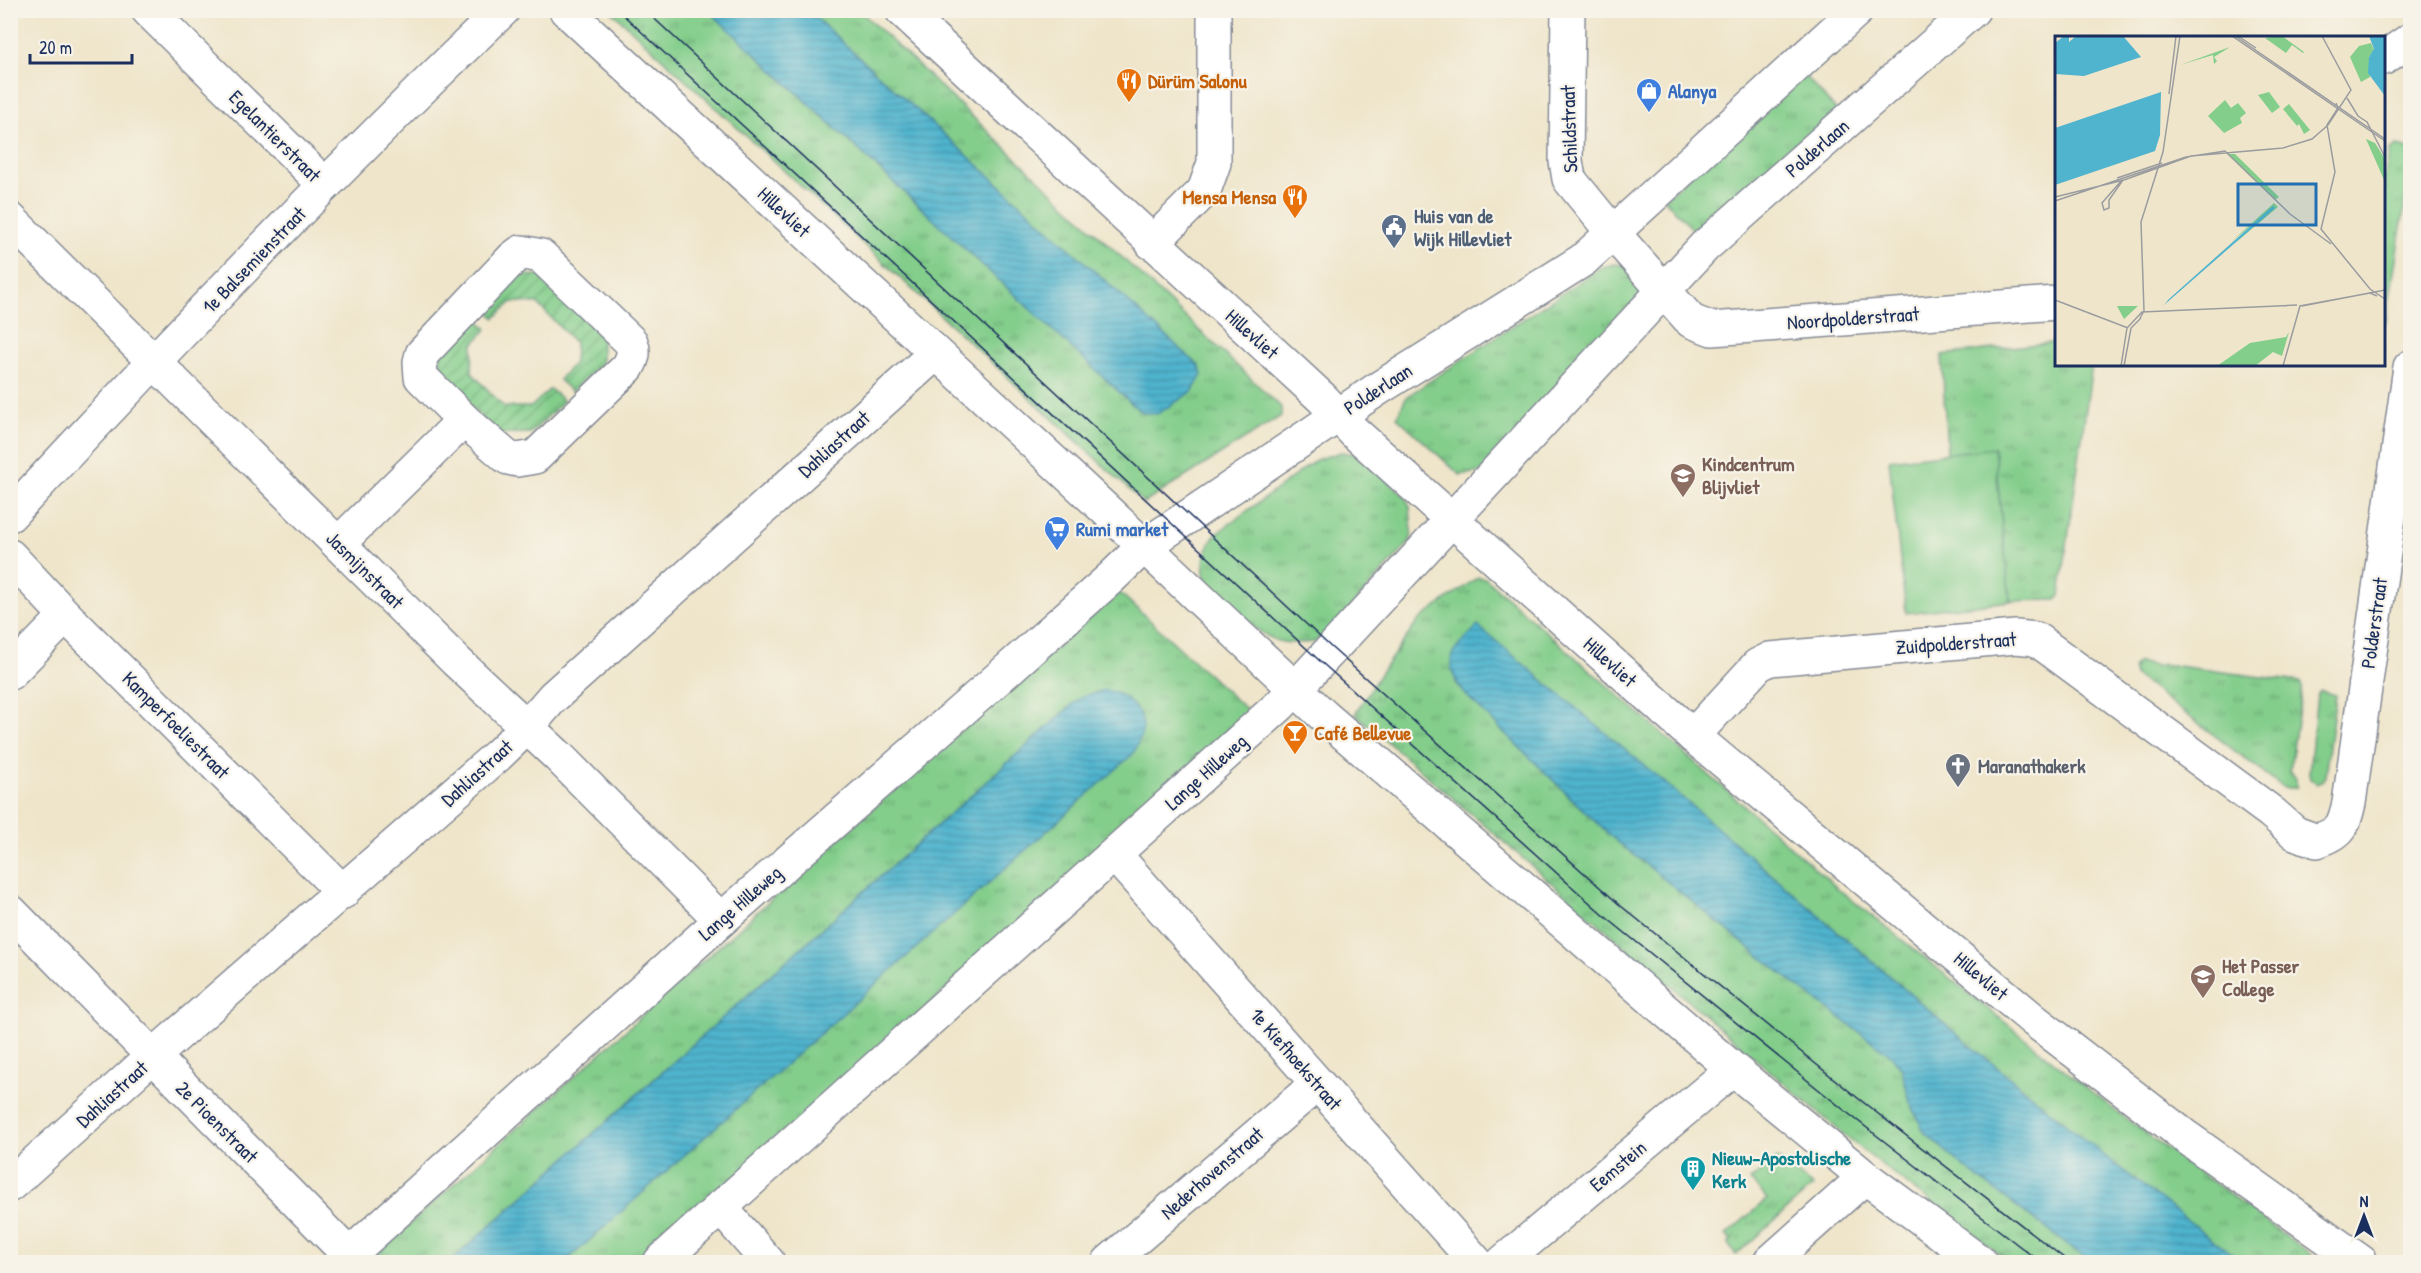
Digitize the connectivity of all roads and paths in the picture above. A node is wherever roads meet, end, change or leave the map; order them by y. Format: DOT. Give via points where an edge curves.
graph roads {
  1 [pos="148,10"];
  2 [pos="503,10"];
  3 [pos="566,10"];
  4 [pos="902,10"];
  5 [pos="1214,10"];
  6 [pos="1568,10"];
  7 [pos="1857,10"];
  8 [pos="1973,10"];
  9 [pos="2410,40"];
  10 [pos="2385,57"];
  11 [pos="325,185"];
  12 [pos="10,219"];
  13 [pos="1613,233"];
  14 [pos="1152,243"];
  15 [pos="1665,291"];
  16 [pos="2055,303"];
  17 [pos="936,353"];
  18 [pos="154,360"];
  19 [pos="2410,367"];
  20 [pos="1338,415"];
  21 [pos="464,420"];
  22 [pos="10,515"];
  23 [pos="1451,520"];
  24 [pos="339,543"];
  25 [pos="1143,547"];
  26 [pos="10,556"];
  27 [pos="66,616"];
  28 [pos="10,673"];
  29 [pos="1295,690"];
  30 [pos="526,728"];
  31 [pos="1693,736"];
  32 [pos="2295,833"];
  33 [pos="1115,855"];
  34 [pos="343,892"];
  35 [pos="10,911"];
  36 [pos="721,920"];
  37 [pos="152,1057"];
  38 [pos="1733,1069"];
  39 [pos="1317,1084"];
  40 [pos="1865,1177"];
  41 [pos="10,1185"];
  42 [pos="720,1207"];
  43 [pos="345,1259"];
  44 [pos="660,1263"];
  45 [pos="768,1263"];
  46 [pos="1109,1263"];
  47 [pos="1476,1263"];
  48 [pos="1503,1263"];
  49 [pos="1770,1263"];
  50 [pos="1980,1263"];
  51 [pos="2361,1263"];
  1 -- 11 [label="street, Egelantierstraat"];
  2 -- 11 [label="street, 1e Balsemienstraat"];
  3 -- 17 [label="street, Hillevliet"];
  4 -- 14 [label="street, Hillevliet"];
  5 -- 14 [label="street" via="1214,163 1204,190"];
  6 -- 13 [label="street, Schildstraat" via="1569,179"];
  7 -- 13 [label="street, Polderlaan"];
  8 -- 15 [label="street, Polderlaan" via="1704,247"];
  9 -- 10 [label="street"];
  11 -- 18 [label="street, 1e Balsemienstraat"];
  12 -- 18 [label="street, Jasmijnstraat"];
  13 -- 15 [label="street"];
  13 -- 20 [label="street, Polderlaan" via="1583,260"];
  14 -- 20 [label="street, Hillevliet"];
  15 -- 16 [label="street, Noordpolderstraat" via="1691,321 1712,329"];
  15 -- 23 [label="street, Polderlaan"];
  17 -- 25 [label="street, Hillevliet"];
  17 -- 30 [label="street, Dahliastraat" via="553,697"];
  18 -- 22 [label="street, 1e Balsemienstraat"];
  18 -- 24 [label="street, Jasmijnstraat"];
  19 -- 32 [label="street, Polderstraat" via="2344,824 2335,834 2317,841"];
  20 -- 23 [label="street, Hillevliet"];
  20 -- 25 [label="street, Polderlaan"];
  21 -- 21 [label="street" via="508,458 535,457 628,368 634,350 631,342 541,256 521,252 422,354 421,377"];
  21 -- 24 [label="street"];
  23 -- 29 [label="street, Polderlaan"];
  23 -- 31 [label="street, Hillevliet"];
  24 -- 30 [label="street, Jasmijnstraat"];
  25 -- 29 [label="street, Hillevliet"];
  25 -- 36 [label="street, Lange Hilleweg"];
  26 -- 27 [label="street, Kamperfoeliestraat"];
  27 -- 28 [label="street"];
  27 -- 34 [label="street, Kamperfoeliestraat"];
  29 -- 33 [label="street, Lange Hilleweg"];
  29 -- 38 [label="street, Hillevliet"];
  30 -- 34 [label="street, Dahliastraat"];
  30 -- 36 [label="street, Jasmijnstraat"];
  31 -- 32 [label="street, Zuidpolderstraat" via="1758,665 1770,659 2016,637 2036,639"];
  31 -- 51 [label="street, Hillevliet" via="2034,1021"];
  33 -- 39 [label="street, 1e Kiefhoekstraat"];
  33 -- 42 [label="street, Lange Hilleweg"];
  34 -- 37 [label="street, Dahliastraat"];
  35 -- 37 [label="street, 2e Pioenstraat"];
  36 -- 43 [label="street, Lange Hilleweg"];
  37 -- 41 [label="street, Dahliastraat"];
  37 -- 43 [label="street, 2e Pioenstraat"];
  38 -- 40 [label="street, Hillevliet"];
  38 -- 48 [label="street, Eemstein"];
  39 -- 46 [label="street, Nederhovenstraat"];
  39 -- 47 [label="street, 1e Kiefhoekstraat"];
  40 -- 49 [label="street"];
  40 -- 50 [label="street, Hillevliet"];
  42 -- 44 [label="street, Lange Hilleweg"];
  42 -- 45 [label="street"];
}
